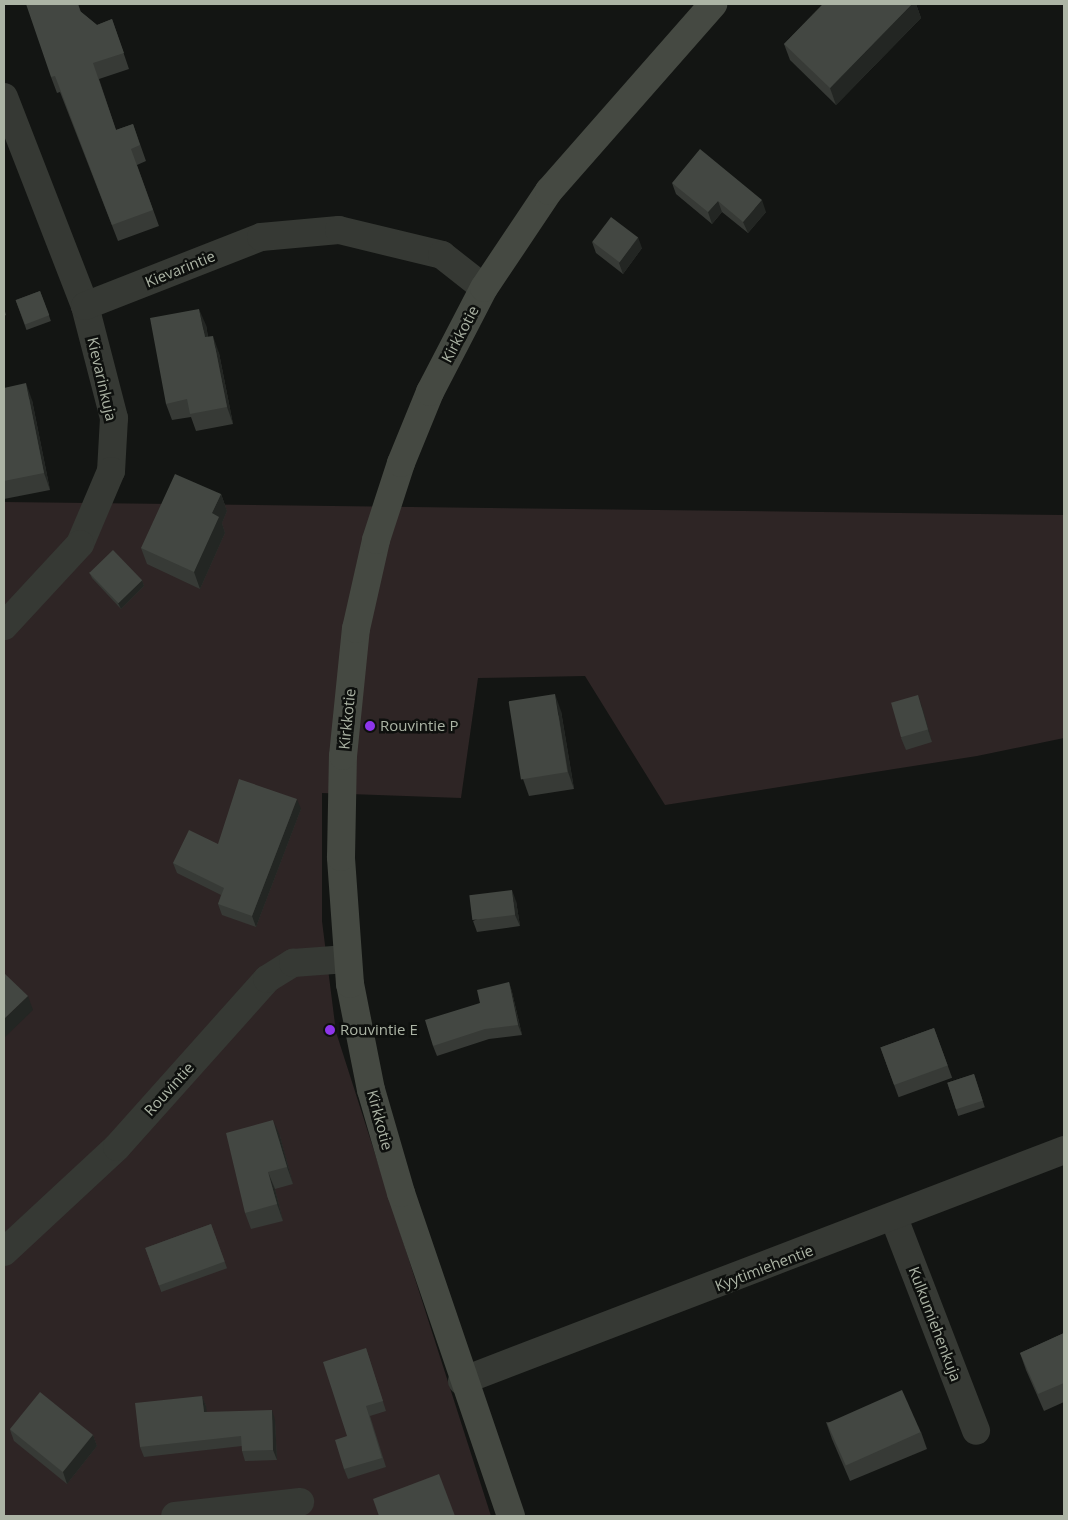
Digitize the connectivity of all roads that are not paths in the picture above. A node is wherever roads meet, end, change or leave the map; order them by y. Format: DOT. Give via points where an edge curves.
graph roads {
  1 [pos="713,4"];
  2 [pos="4,97"];
  3 [pos="484,288"];
  4 [pos="85,306"];
  5 [pos="4,626"];
  6 [pos="347,959"];
  7 [pos="1064,1150"];
  8 [pos="894,1218"];
  9 [pos="4,1252"];
  10 [pos="462,1381"];
  11 [pos="976,1431"];
  12 [pos="300,1502"];
  13 [pos="175,1516"];
  14 [pos="511,1516"];
  1 -- 3 [label="street, Kirkkotie" via="549,191"];
  2 -- 4 [label="street"];
  3 -- 4 [label="street, Kievarintie" via="442,255 340,230 261,237"];
  3 -- 6 [label="street, Kirkkotie" via="430,392 400,463 376,540 356,629 343,756 341,857"];
  4 -- 5 [label="street, Kievarinkuja" via="114,418 111,471 80,544"];
  6 -- 9 [label="street, Rouvintie" via="293,963 267,979 118,1147"];
  6 -- 10 [label="street, Kirkkotie" via="372,1090"];
  7 -- 8 [label="street, Kyytimiehentie"];
  8 -- 10 [label="street, Kyytimiehentie"];
  8 -- 11 [label="street, Kulkumiehenkuja"];
  10 -- 14 [label="street, Kirkkotie"];
  12 -- 13 [label="street"];
}
